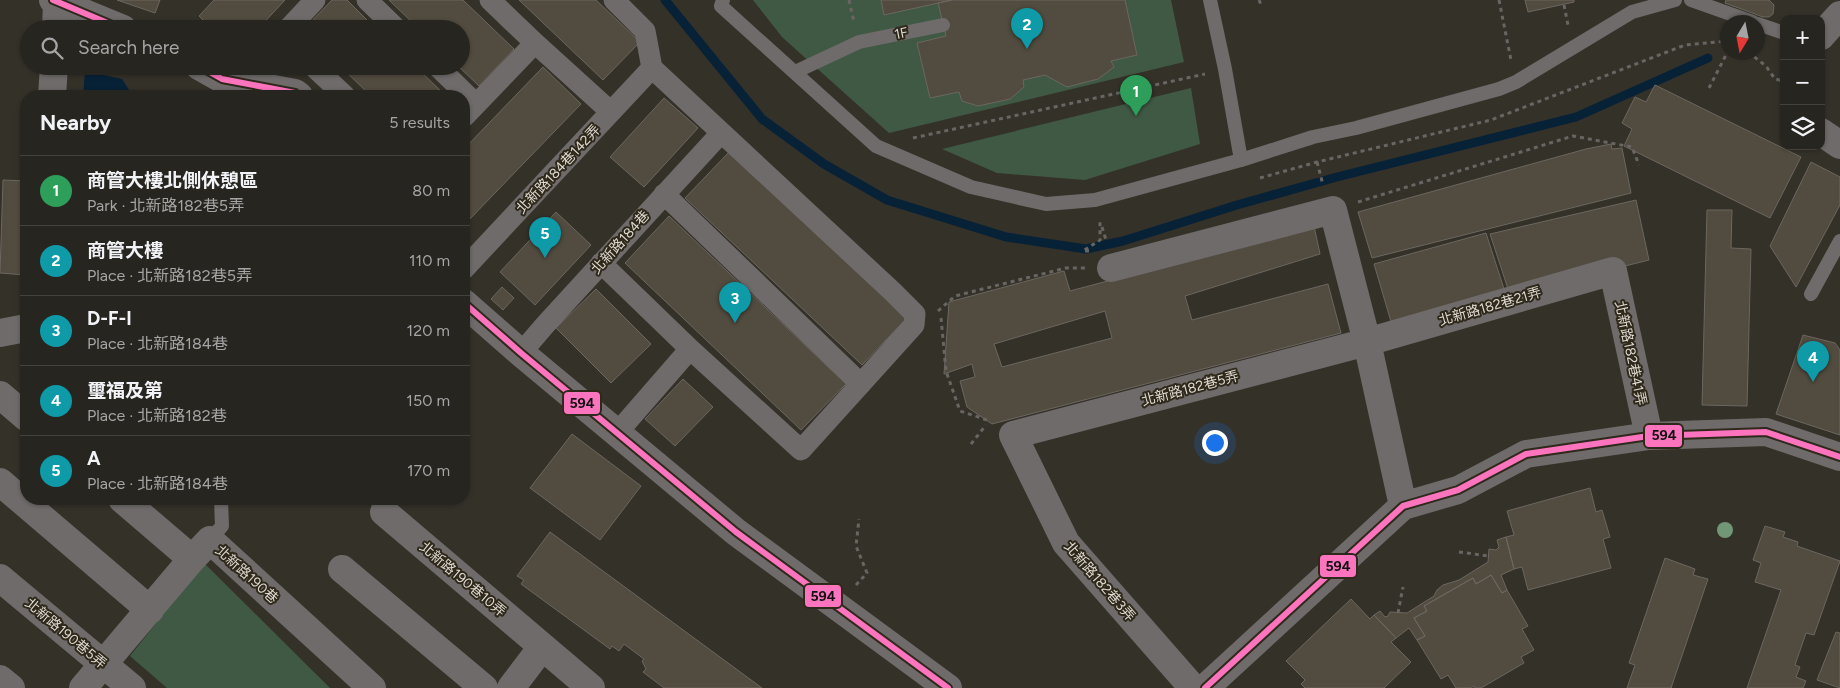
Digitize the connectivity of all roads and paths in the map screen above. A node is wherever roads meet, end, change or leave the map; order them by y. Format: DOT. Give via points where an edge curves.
graph roads {
  1 [pos="315,0"];
  2 [pos="367,0"];
  3 [pos="490,0"];
  4 [pos="614,0"];
  5 [pos="1210,0"];
  6 [pos="1259,0"];
  7 [pos="1499,0"];
  8 [pos="1675,0"];
  9 [pos="1691,0"];
  10 [pos="55,1"];
  11 [pos="719,2"];
  12 [pos="1262,7"];
  13 [pos="1733,15"];
  14 [pos="56,20"];
  15 [pos="102,20"];
  16 [pos="296,20"];
  17 [pos="388,20"];
  18 [pos="943,25"];
  19 [pos="1765,26"];
  20 [pos="1780,32"];
  21 [pos="535,43"];
  22 [pos="1723,60"];
  23 [pos="1758,60"];
  24 [pos="652,68"];
  25 [pos="1225,69"];
  26 [pos="794,72"];
  27 [pos="53,75"];
  28 [pos="215,75"];
  29 [pos="240,75"];
  30 [pos="247,75"];
  31 [pos="323,75"];
  32 [pos="444,75"];
  33 [pos="1780,80"];
  34 [pos="1516,82"];
  35 [pos="1709,88"];
  36 [pos="52,90"];
  37 [pos="285,90"];
  38 [pos="339,90"];
  39 [pos="455,90"];
  40 [pos="470,110"];
  41 [pos="1522,110"];
  42 [pos="611,112"];
  43 [pos="721,133"];
  44 [pos="1825,135"];
  45 [pos="1840,145"];
  46 [pos="876,146"];
  47 [pos="1241,160"];
  48 [pos="1639,165"];
  49 [pos="1318,169"];
  50 [pos="1321,177"];
  51 [pos="664,194"];
  52 [pos="1333,210"];
  53 [pos="1100,221"];
  54 [pos="1102,228"];
  55 [pos="1840,241"];
  56 [pos="470,263"];
  57 [pos="601,263"];
  58 [pos="1111,268"];
  59 [pos="1613,270"];
  60 [pos="1811,294"];
  61 [pos="470,308"];
  62 [pos="20,329"];
  63 [pos="0,332"];
  64 [pos="1367,342"];
  65 [pos="690,349"];
  66 [pos="521,354"];
  67 [pos="861,384"];
  68 [pos="0,395"];
  69 [pos="20,412"];
  70 [pos="989,420"];
  71 [pos="617,433"];
  72 [pos="1013,435"];
  73 [pos="1649,436"];
  74 [pos="971,444"];
  75 [pos="1840,457"];
  76 [pos="0,482"];
  77 [pos="20,499"];
  78 [pos="27,505"];
  79 [pos="131,505"];
  80 [pos="221,505"];
  81 [pos="1403,506"];
  82 [pos="384,512"];
  83 [pos="859,519"];
  84 [pos="201,550"];
  85 [pos="1459,552"];
  86 [pos="1489,556"];
  87 [pos="342,569"];
  88 [pos="0,578"];
  89 [pos="1404,587"];
  90 [pos="838,607"];
  91 [pos="150,610"];
  92 [pos="1398,612"];
  93 [pos="542,647"];
  94 [pos="103,664"];
  95 [pos="0,679"];
  96 [pos="11,688"];
  97 [pos="83,688"];
  98 [pos="132,688"];
  99 [pos="372,688"];
  100 [pos="484,688"];
  101 [pos="511,688"];
  102 [pos="591,688"];
  103 [pos="948,688"];
  104 [pos="1193,688"];
  105 [pos="1205,688"];
  1 -- 16 [label="street"];
  2 -- 17 [label="street"];
  3 -- 21 [label="street"];
  4 -- 24 [label="street" via="645,31"];
  5 -- 25 [label="lane"];
  6 -- 12 [label="path"];
  7 -- 34 [label="path"];
  8 -- 34 [label="lane" via="1632,12"];
  9 -- 13 [label="lane"];
  10 -- 14 [label="street"];
  10 -- 15 [label="street"];
  11 -- 26 [label="lane"];
  18 -- 26 [label="lane, 1F" via="859,42"];
  19 -- 20 [label="lane"];
  21 -- 40 [label="street"];
  21 -- 42 [label="street"];
  22 -- 35 [label="path"];
  23 -- 33 [label="path"];
  24 -- 42 [label="street, 北新路184巷142弄"];
  24 -- 43 [label="street"];
  25 -- 46 [label="path"];
  25 -- 47 [label="lane"];
  26 -- 46 [label="lane"];
  27 -- 36 [label="street"];
  28 -- 29 [label="street" via="222,79"];
  30 -- 37 [label="street"];
  31 -- 38 [label="street"];
  32 -- 39 [label="street"];
  34 -- 41 [label="path"];
  34 -- 47 [label="lane"];
  42 -- 56 [label="street, 北新路184巷142弄"];
  43 -- 51 [label="street, 北新路184巷"];
  43 -- 67 [label="street" via="915,314 914,325"];
  44 -- 45 [label="street"];
  46 -- 47 [label="lane" via="971,187 1046,204 1095,200"];
  48 -- 52 [label="path" via="1632,147 1573,136"];
  49 -- 50 [label="path"];
  51 -- 57 [label="street, 北新路184巷"];
  51 -- 67 [label="street"];
  52 -- 58 [label="street"];
  52 -- 64 [label="street"];
  53 -- 54 [label="path"];
  55 -- 60 [label="lane"];
  57 -- 65 [label="street"];
  57 -- 66 [label="street, 北新路184巷"];
  58 -- 70 [label="path" via="1066,268 964,293 955,296 938,312 946,372 960,411"];
  59 -- 64 [label="street, 北新路182巷21弄"];
  59 -- 73 [label="street, 北新路182巷41弄"];
  61 -- 66 [label="street"];
  62 -- 63 [label="street"];
  64 -- 72 [label="street, 北新路182巷5弄"];
  64 -- 81 [label="street"];
  65 -- 67 [label="street" via="801,450"];
  65 -- 71 [label="street"];
  66 -- 71 [label="street"];
  68 -- 69 [label="street"];
  70 -- 72 [label="path"];
  70 -- 74 [label="path"];
  71 -- 90 [label="street" via="736,532"];
  72 -- 104 [label="street, 北新路182巷3弄" via="1066,543"];
  73 -- 75 [label="street" via="1766,432"];
  73 -- 81 [label="street" via="1526,454 1458,490"];
  76 -- 77 [label="street"];
  78 -- 91 [label="street"];
  79 -- 84 [label="street, 北新路190巷"];
  80 -- 84 [label="lane" via="222,526"];
  81 -- 105 [label="street"];
  82 -- 93 [label="street, 北新路190巷10弄"];
  83 -- 90 [label="path" via="856,546 867,573"];
  84 -- 91 [label="street"];
  84 -- 99 [label="street, 北新路190巷"];
  85 -- 86 [label="path"];
  87 -- 100 [label="street"];
  88 -- 94 [label="street, 北新路190巷5弄"];
  89 -- 92 [label="path"];
  90 -- 103 [label="street"];
  91 -- 94 [label="street"];
  93 -- 101 [label="street"];
  93 -- 102 [label="street, 北新路190巷10弄"];
  94 -- 97 [label="street"];
  94 -- 98 [label="street, 北新路190巷5弄"];
  95 -- 96 [label="street"];
}
